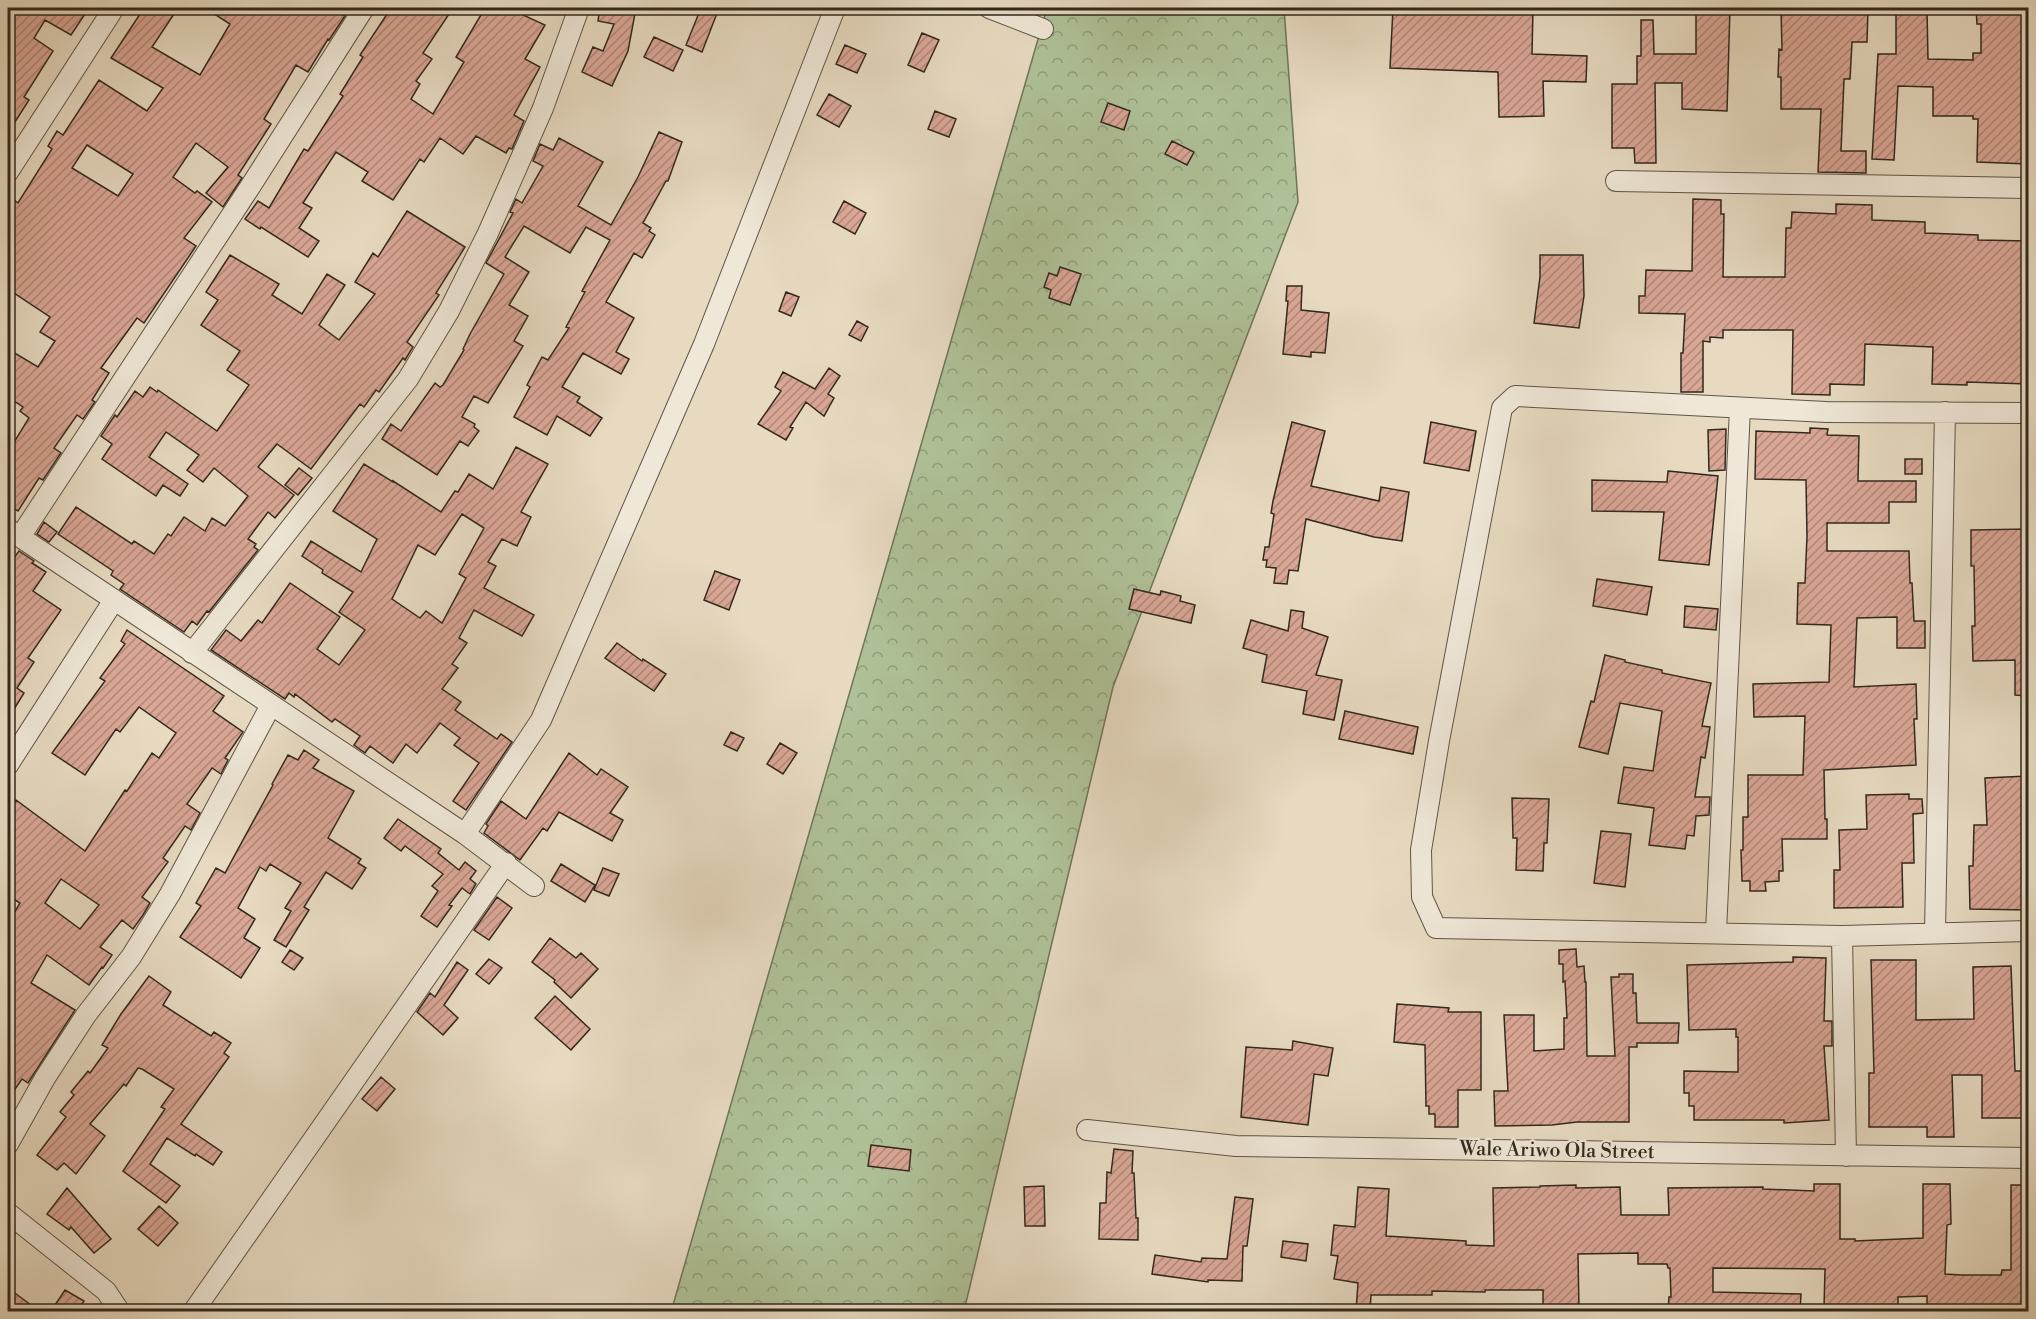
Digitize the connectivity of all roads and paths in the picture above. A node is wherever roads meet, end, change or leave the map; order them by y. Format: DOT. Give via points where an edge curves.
graph roads {
  1 [pos="114,8"];
  2 [pos="364,8"];
  3 [pos="579,8"];
  4 [pos="835,8"];
  5 [pos="989,8"];
  6 [pos="1043,29"];
  7 [pos="8,172"];
  8 [pos="1616,181"];
  9 [pos="2028,188"];
  10 [pos="1740,408"];
  11 [pos="1946,412"];
  12 [pos="2028,413"];
  13 [pos="14,533"];
  14 [pos="114,600"];
  15 [pos="192,653"];
  16 [pos="271,705"];
  17 [pos="8,765"];
  18 [pos="465,834"];
  19 [pos="506,863"];
  20 [pos="534,886"];
  21 [pos="2028,931"];
  22 [pos="1716,932"];
  23 [pos="1935,932"];
  24 [pos="1842,936"];
  25 [pos="1087,1130"];
  26 [pos="8,1144"];
  27 [pos="1846,1156"];
  28 [pos="2028,1158"];
  29 [pos="8,1213"];
  30 [pos="120,1311"];
  31 [pos="193,1311"];
  1 -- 7 [label="street"];
  2 -- 13 [label="street" via="256,177"];
  3 -- 15 [label="street" via="543,108 488,234 449,311 408,379"];
  4 -- 18 [label="street" via="704,344 541,720"];
  5 -- 6 [label="street"];
  8 -- 9 [label="street"];
  10 -- 11 [label="street"];
  10 -- 22 [label="street"];
  10 -- 22 [label="street" via="1515,396 1502,408 1422,850 1422,897 1436,927"];
  11 -- 12 [label="street"];
  11 -- 23 [label="street"];
  13 -- 14 [label="street"];
  14 -- 15 [label="street"];
  14 -- 17 [label="street"];
  15 -- 16 [label="street"];
  16 -- 18 [label="street"];
  16 -- 26 [label="street" via="170,894 45,1078"];
  18 -- 19 [label="street"];
  19 -- 20 [label="street"];
  19 -- 31 [label="street"];
  21 -- 23 [label="street"];
  22 -- 24 [label="street"];
  23 -- 24 [label="street"];
  24 -- 27 [label="street"];
  25 -- 27 [label="street, Wale Ariwo Ola Street" via="1236,1146"];
  27 -- 28 [label="street, Wale Ariwo Ola Street"];
  29 -- 30 [label="street" via="106,1291"];
}
